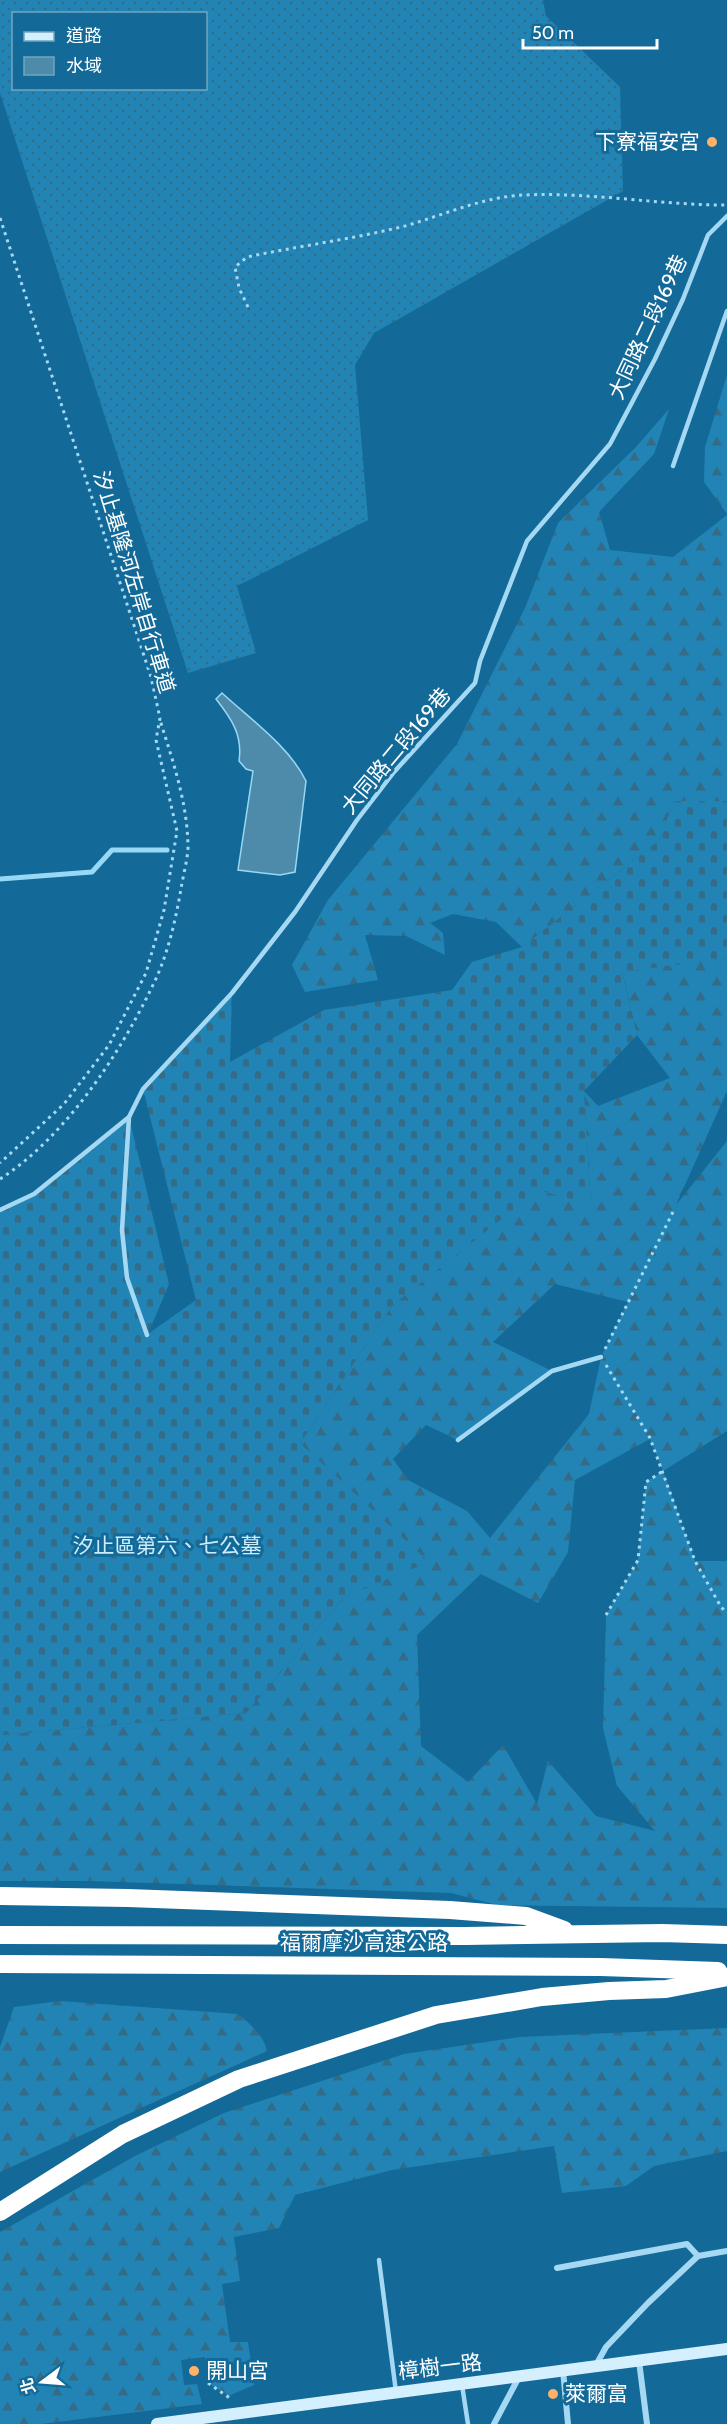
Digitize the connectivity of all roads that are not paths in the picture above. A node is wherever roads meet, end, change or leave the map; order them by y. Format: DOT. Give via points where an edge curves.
graph roads {
  1 [pos="727,216"];
  2 [pos="727,311"];
  3 [pos="673,466"];
  4 [pos="129,1117"];
  5 [pos="0,1210"];
  6 [pos="147,1335"];
  7 [pos="601,1357"];
  8 [pos="458,1440"];
  9 [pos="0,1896"];
  10 [pos="577,1934"];
  11 [pos="0,1935"];
  12 [pos="727,1935"];
  13 [pos="0,1964"];
  14 [pos="727,1972"];
  15 [pos="727,1977"];
  16 [pos="0,2212"];
  17 [pos="727,2251"];
  18 [pos="698,2256"];
  19 [pos="379,2260"];
  20 [pos="557,2268"];
  21 [pos="727,2349"];
  22 [pos="639,2361"];
  23 [pos="596,2366"];
  24 [pos="562,2370"];
  25 [pos="520,2377"];
  26 [pos="462,2384"];
  27 [pos="396,2392"];
  28 [pos="157,2424"];
  29 [pos="468,2424"];
  30 [pos="494,2424"];
  31 [pos="568,2424"];
  32 [pos="647,2424"];
  1 -- 4 [label="lane, 大同路二段169巷" via="708,235 655,359 610,444 528,540 475,683 394,772 295,912 232,993 143,1089"];
  2 -- 3 [label="lane"];
  4 -- 5 [label="lane" via="34,1194"];
  4 -- 6 [label="lane, 大同路二段169巷" via="122,1230 127,1278"];
  7 -- 8 [label="lane" via="552,1371"];
  9 -- 10 [label="highway" via="450,1910 526,1916"];
  10 -- 11 [label="highway, 福爾摩沙高速公路"];
  10 -- 12 [label="highway, 福爾摩沙高速公路"];
  13 -- 14 [label="highway, 福爾摩沙高速公路" via="601,1967"];
  15 -- 16 [label="highway" via="666,1989 542,1997 436,2015 392,2029 239,2079 123,2134"];
  17 -- 18 [label="street"];
  18 -- 20 [label="street" via="687,2244"];
  18 -- 23 [label="street" via="606,2348"];
  19 -- 27 [label="lane"];
  21 -- 22 [label="street, 樟樹一路"];
  22 -- 23 [label="street, 樟樹一路"];
  22 -- 32 [label="street"];
  23 -- 24 [label="street, 樟樹一路"];
  24 -- 25 [label="street, 樟樹一路"];
  24 -- 31 [label="street"];
  25 -- 26 [label="street, 樟樹一路"];
  25 -- 30 [label="street"];
  26 -- 27 [label="street, 樟樹一路"];
  26 -- 29 [label="lane"];
  27 -- 28 [label="street, 樟樹一路"];
}
